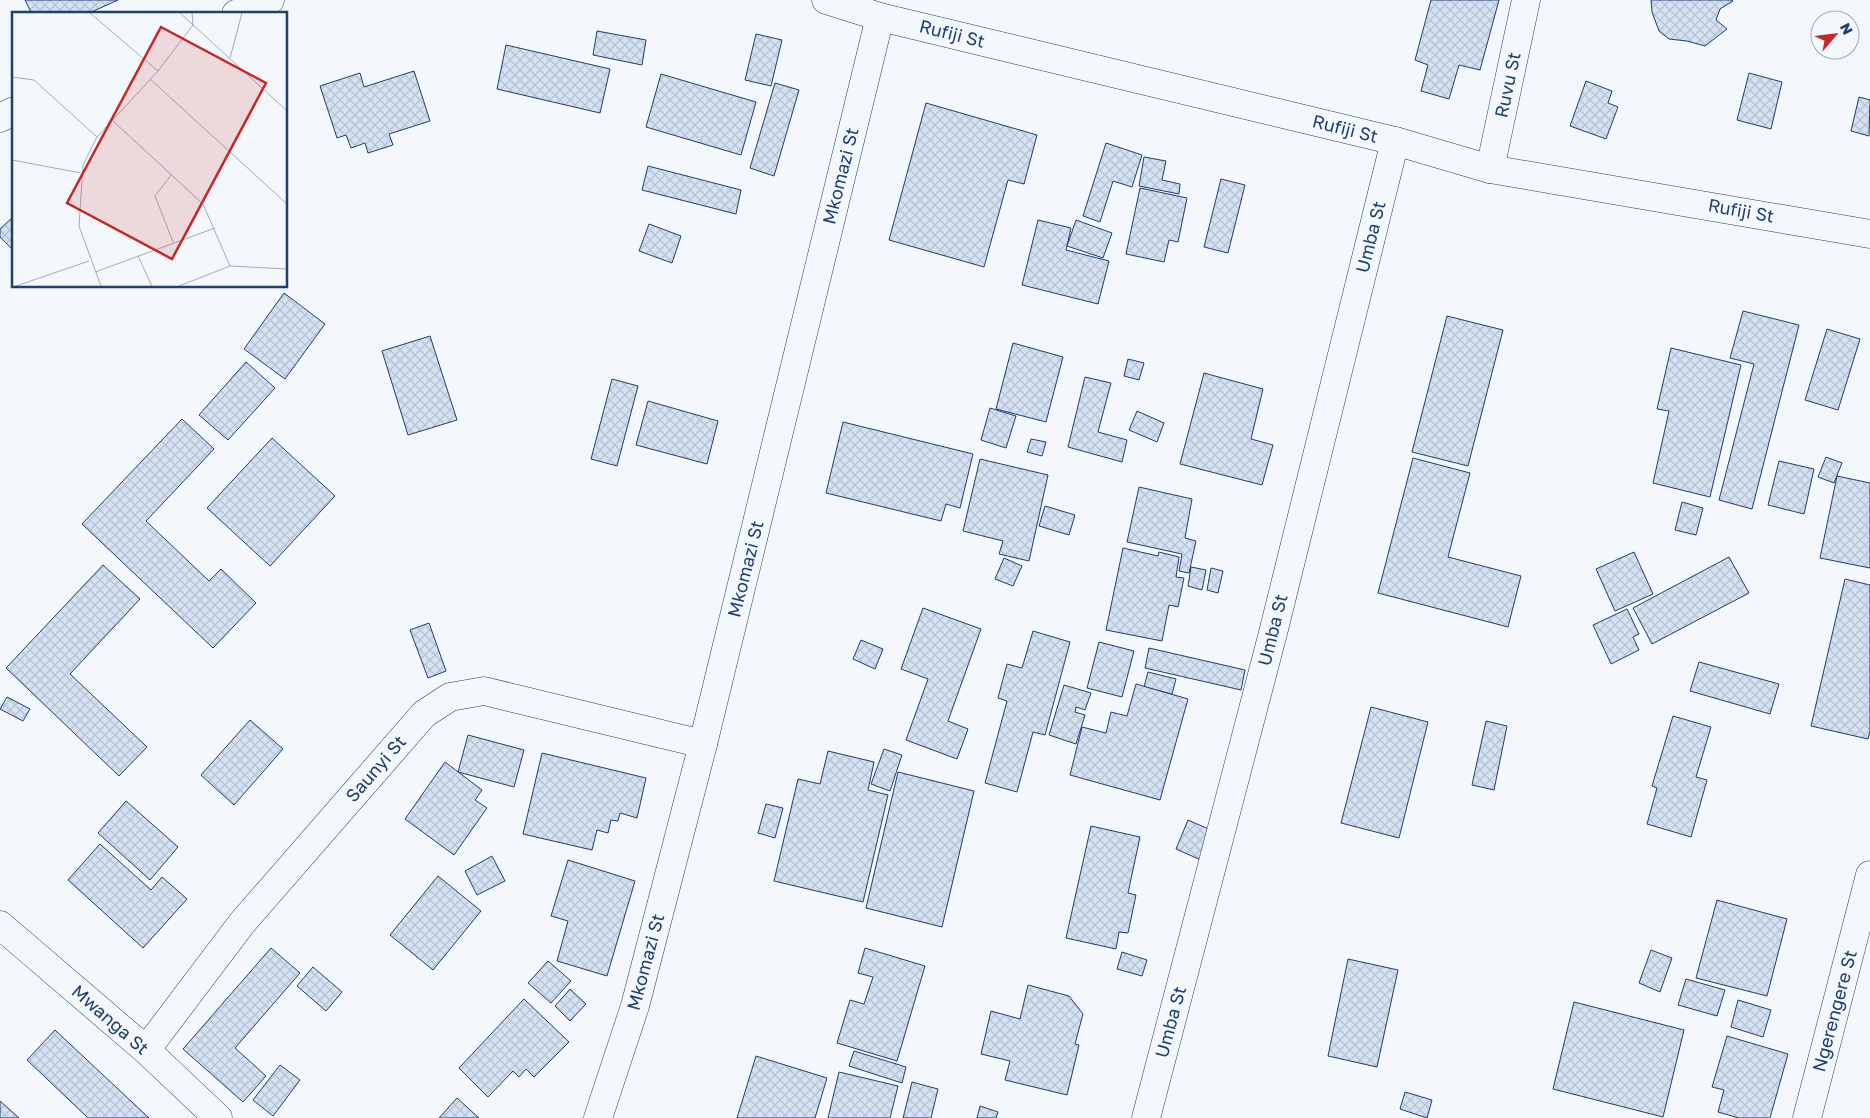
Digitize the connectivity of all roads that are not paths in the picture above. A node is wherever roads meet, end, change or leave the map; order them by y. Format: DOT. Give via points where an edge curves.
graph roads {
  1 [pos="270,0"];
  2 [pos="826,0"];
  3 [pos="1526,0"];
  4 [pos="241,12"];
  5 [pos="880,17"];
  6 [pos="12,112"];
  7 [pos="0,118"];
  8 [pos="1395,141"];
  9 [pos="1490,169"];
  10 [pos="1870,234"];
  11 [pos="703,744"];
  12 [pos="1870,875"];
  13 [pos="0,926"];
  14 [pos="146,1050"];
  15 [pos="218,1118"];
  16 [pos="598,1118"];
  17 [pos="1146,1118"];
  18 [pos="1807,1118"];
  1 -- 4 [label="street"];
  2 -- 5 [label="street, Rufiji St"];
  3 -- 9 [label="street, Ruvu St"];
  5 -- 8 [label="street, Rufiji St"];
  5 -- 11 [label="street, Mkomazi St"];
  6 -- 7 [label="street"];
  8 -- 9 [label="street, Rufiji St"];
  8 -- 17 [label="street, Umba St" via="1273,633"];
  9 -- 10 [label="street, Rufiji St"];
  11 -- 14 [label="street, Saunyi St" via="484,691 450,698 424,714 248,916"];
  11 -- 16 [label="street, Mkomazi St" via="635,1006"];
  12 -- 18 [label="street, Ngerengere St"];
  13 -- 14 [label="street, Mwanga St"];
  14 -- 15 [label="street, Mwanga St"];
}
